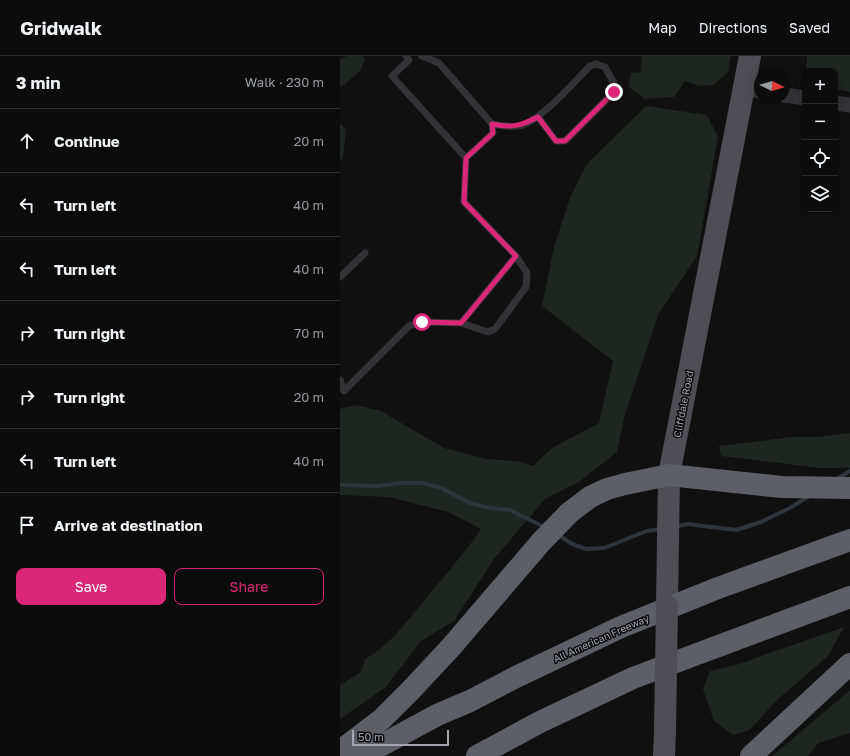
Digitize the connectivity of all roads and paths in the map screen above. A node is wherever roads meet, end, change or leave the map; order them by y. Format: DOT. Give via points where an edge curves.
graph roads {
  1 [pos="421,56"];
  2 [pos="750,56"];
  3 [pos="408,58"];
  4 [pos="752,90"];
  5 [pos="790,96"];
  6 [pos="802,98"];
  7 [pos="838,103"];
  8 [pos="850,105"];
  9 [pos="538,117"];
  10 [pos="492,124"];
  11 [pos="466,158"];
  12 [pos="365,253"];
  13 [pos="516,256"];
  14 [pos="340,277"];
  15 [pos="461,323"];
  16 [pos="340,380"];
  17 [pos="669,475"];
  18 [pos="850,488"];
  19 [pos="850,540"];
  20 [pos="850,597"];
  21 [pos="850,664"];
  22 [pos="340,751"];
  23 [pos="362,756"];
  24 [pos="477,756"];
  25 [pos="664,756"];
  26 [pos="751,756"];
  1 -- 3 [label="lane"];
  1 -- 10 [label="lane" via="439,63"];
  2 -- 4 [label="main road, Cliffdale Road"];
  3 -- 11 [label="lane" via="392,76"];
  4 -- 17 [label="main road, Cliffdale Road"];
  5 -- 6 [label="street"];
  7 -- 8 [label="street"];
  9 -- 9 [label="lane" via="590,66 596,64 605,67 614,84 614,92 565,141 556,141"];
  9 -- 10 [label="lane" via="522,125"];
  10 -- 11 [label="lane" via="493,133"];
  11 -- 13 [label="lane" via="464,202"];
  12 -- 14 [label="lane"];
  13 -- 15 [label="lane"];
  13 -- 15 [label="lane" via="527,273 526,287 495,329 488,332"];
  15 -- 16 [label="lane" via="422,322 409,326 344,391"];
  17 -- 18 [label="highway" via="782,488"];
  17 -- 22 [label="highway" via="607,489 590,497 568,513 411,690 382,719"];
  17 -- 25 [label="main road, Cliffdale Road, bridge"];
  19 -- 23 [label="highway, All American Freeway" via="718,588 621,627 437,715"];
  20 -- 24 [label="highway" via="633,678 540,722"];
  21 -- 26 [label="highway"];
}
